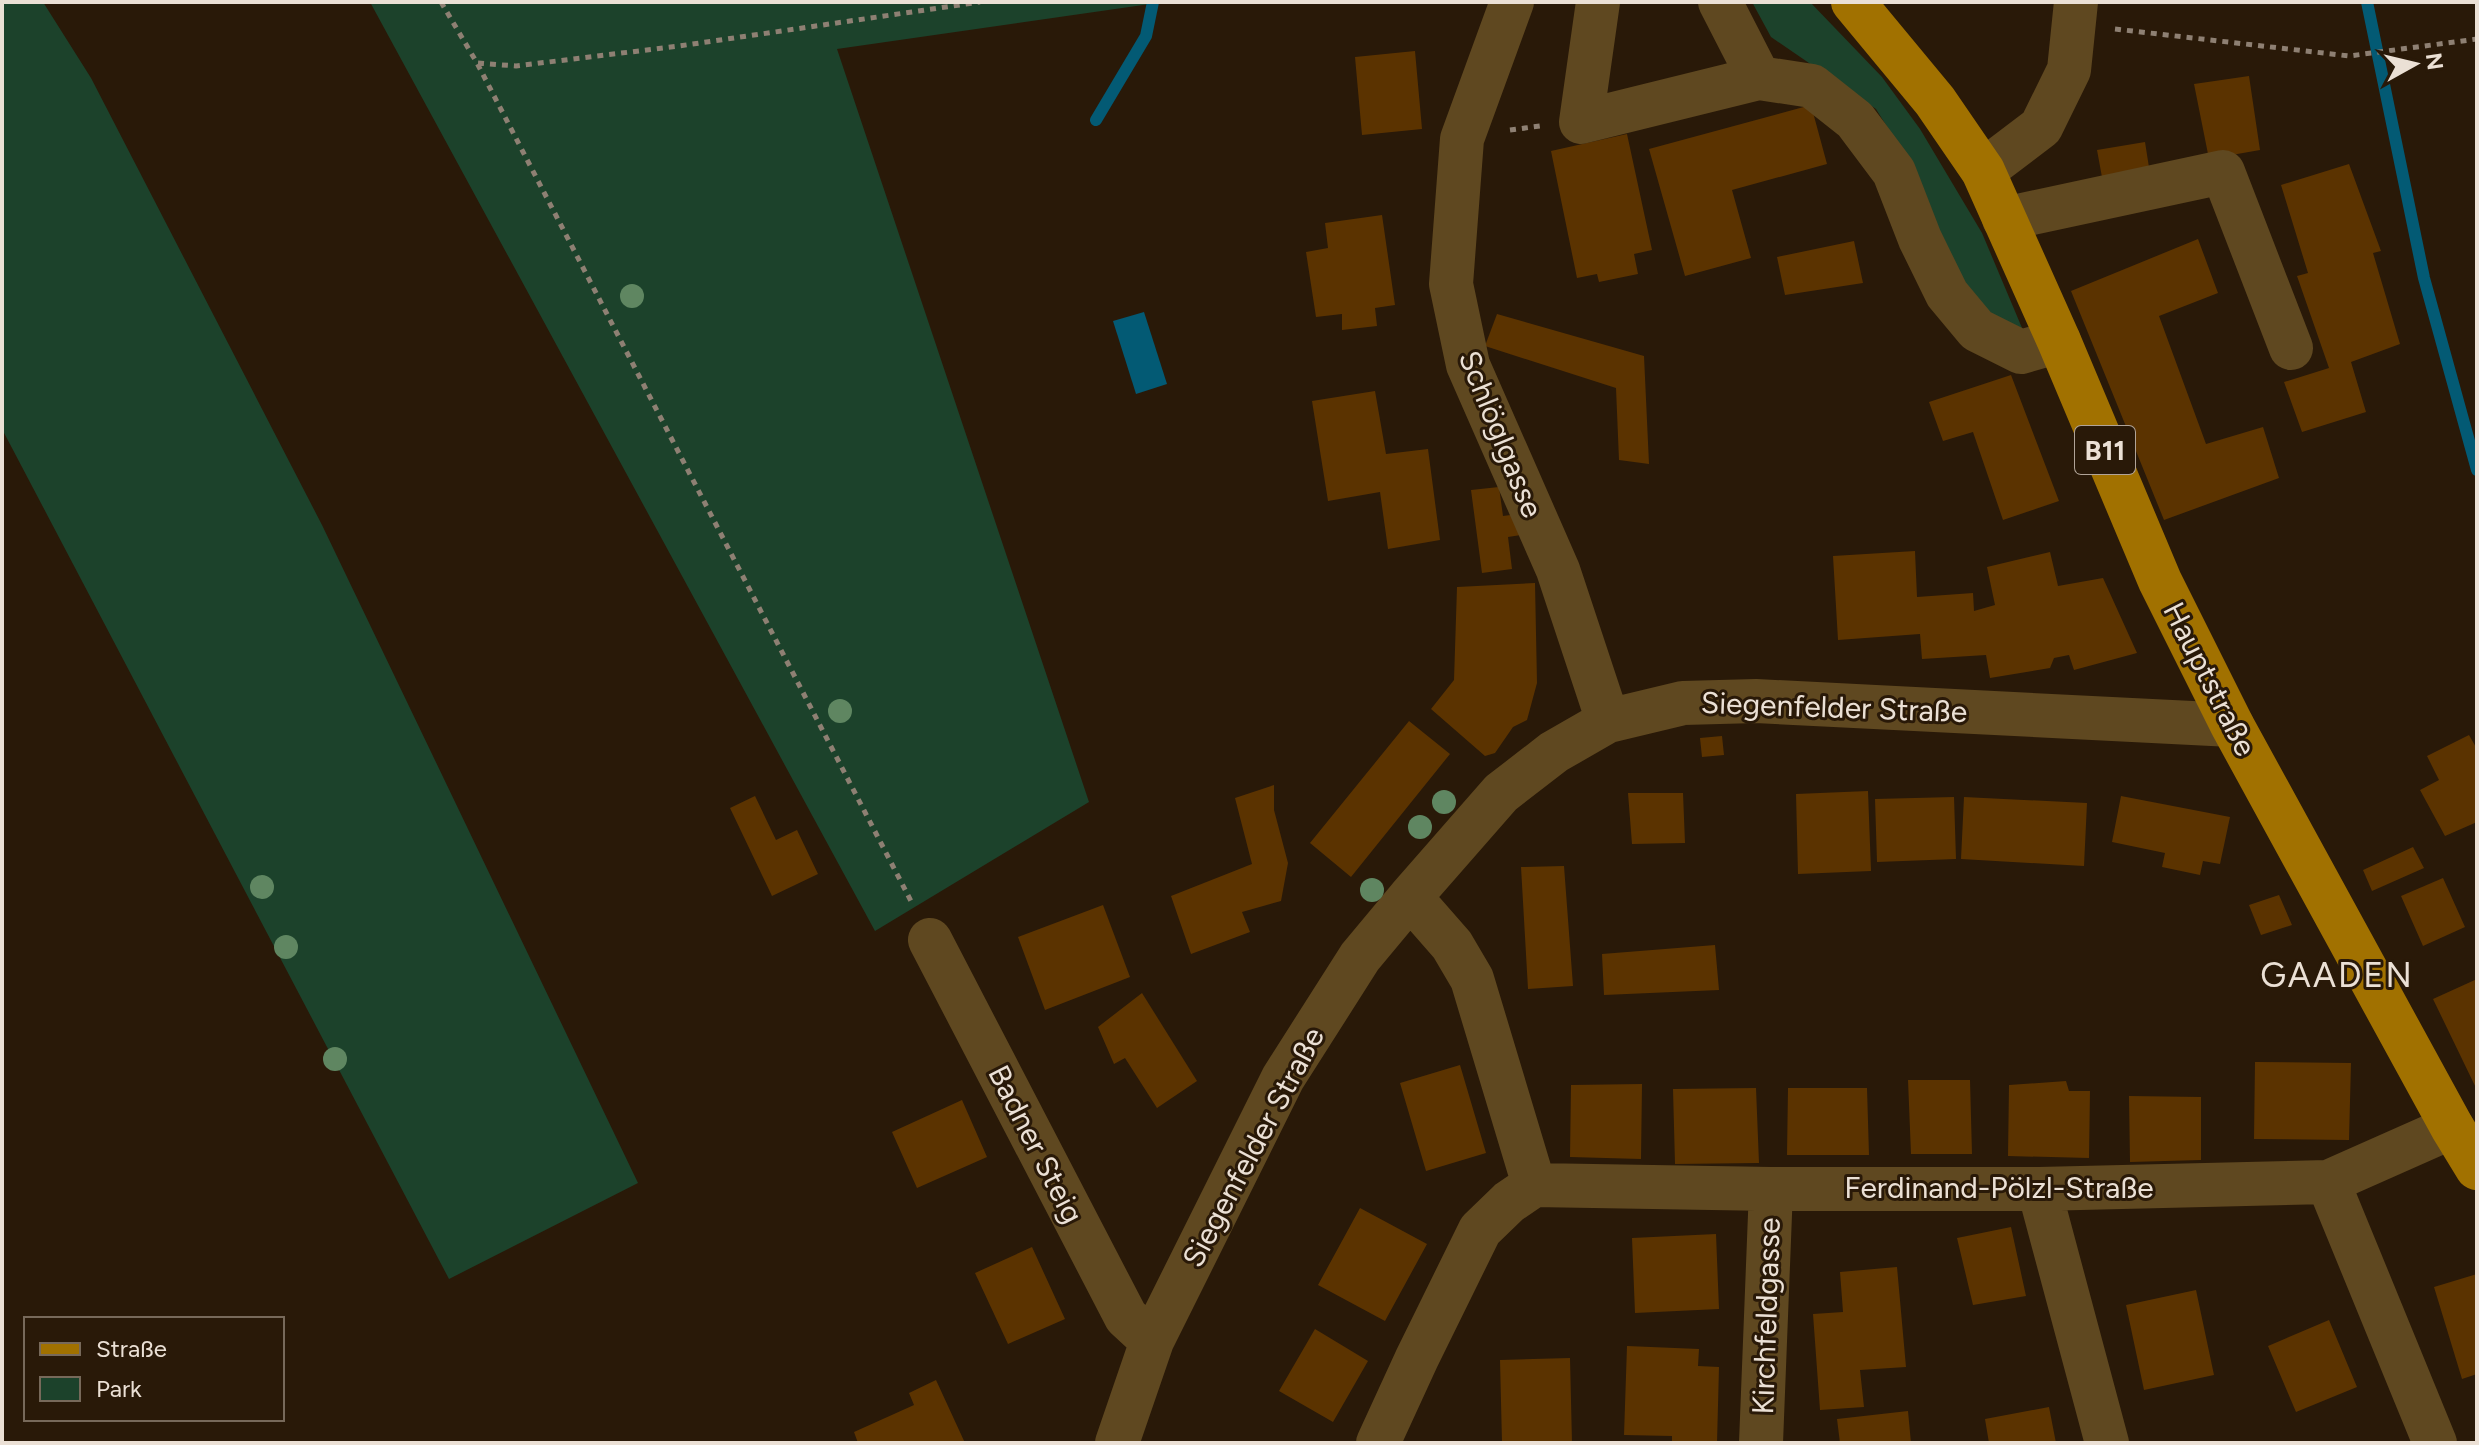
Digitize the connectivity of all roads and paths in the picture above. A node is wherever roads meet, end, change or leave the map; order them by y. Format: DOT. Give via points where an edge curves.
graph roads {
  1 [pos="441,2"];
  2 [pos="980,2"];
  3 [pos="1512,2"];
  4 [pos="1598,2"];
  5 [pos="1720,2"];
  6 [pos="1853,2"];
  7 [pos="2075,13"];
  8 [pos="2477,39"];
  9 [pos="477,63"];
  10 [pos="1759,78"];
  11 [pos="1983,171"];
  12 [pos="2004,219"];
  13 [pos="2059,341"];
  14 [pos="2291,348"];
  15 [pos="1608,721"];
  16 [pos="2232,725"];
  17 [pos="1410,897"];
  18 [pos="930,940"];
  19 [pos="2452,1127"];
  20 [pos="2477,1168"];
  21 [pos="2328,1182"];
  22 [pos="1534,1185"];
  23 [pos="1771,1189"];
  24 [pos="2039,1189"];
  25 [pos="1152,1341"];
  26 [pos="1117,1443"];
  27 [pos="1378,1443"];
  28 [pos="1761,1443"];
  29 [pos="2107,1443"];
  30 [pos="2435,1443"];
  1 -- 9 [label="path"];
  2 -- 9 [label="path" via="516,66"];
  3 -- 15 [label="street, Schlöglgasse" via="1462,139 1451,284 1468,365 1558,570"];
  4 -- 10 [label="street" via="1581,122"];
  5 -- 10 [label="street"];
  6 -- 11 [label="main road, B11" via="1935,101"];
  7 -- 8 [label="path" via="2349,56"];
  7 -- 11 [label="street" via="2069,70 2041,127"];
  9 -- 18 [label="path"];
  10 -- 13 [label="street" via="1812,86 1855,120 1894,172 1947,294 1977,330 2021,352"];
  11 -- 12 [label="main road, Hauptstraße / B11"];
  12 -- 13 [label="main road, Hauptstraße / B11"];
  12 -- 14 [label="street" via="2223,172"];
  13 -- 16 [label="main road, Hauptstraße / B11" via="2160,581"];
  15 -- 16 [label="street, Siegenfelder Straße" via="1683,703 1756,701"];
  15 -- 17 [label="street, Siegenfelder Straße" via="1554,752 1501,793"];
  16 -- 19 [label="main road, Hauptstraße / B11"];
  17 -- 22 [label="street" via="1452,945 1472,979"];
  17 -- 25 [label="street, Siegenfelder Straße" via="1360,957 1283,1078"];
  18 -- 25 [label="street, Badner Steig" via="1126,1317"];
  19 -- 20 [label="main road, Hauptstraße / B11"];
  19 -- 21 [label="street, Ferdinand-Pölzl-Straße"];
  21 -- 24 [label="street, Ferdinand-Pölzl-Straße"];
  21 -- 30 [label="street"];
  22 -- 23 [label="street, Ferdinand-Pölzl-Straße"];
  22 -- 27 [label="street" via="1480,1230"];
  23 -- 24 [label="street, Ferdinand-Pölzl-Straße"];
  23 -- 28 [label="street, Kirchfeldgasse"];
  24 -- 29 [label="street"];
  25 -- 26 [label="street, Siegenfelder Straße"];
}
